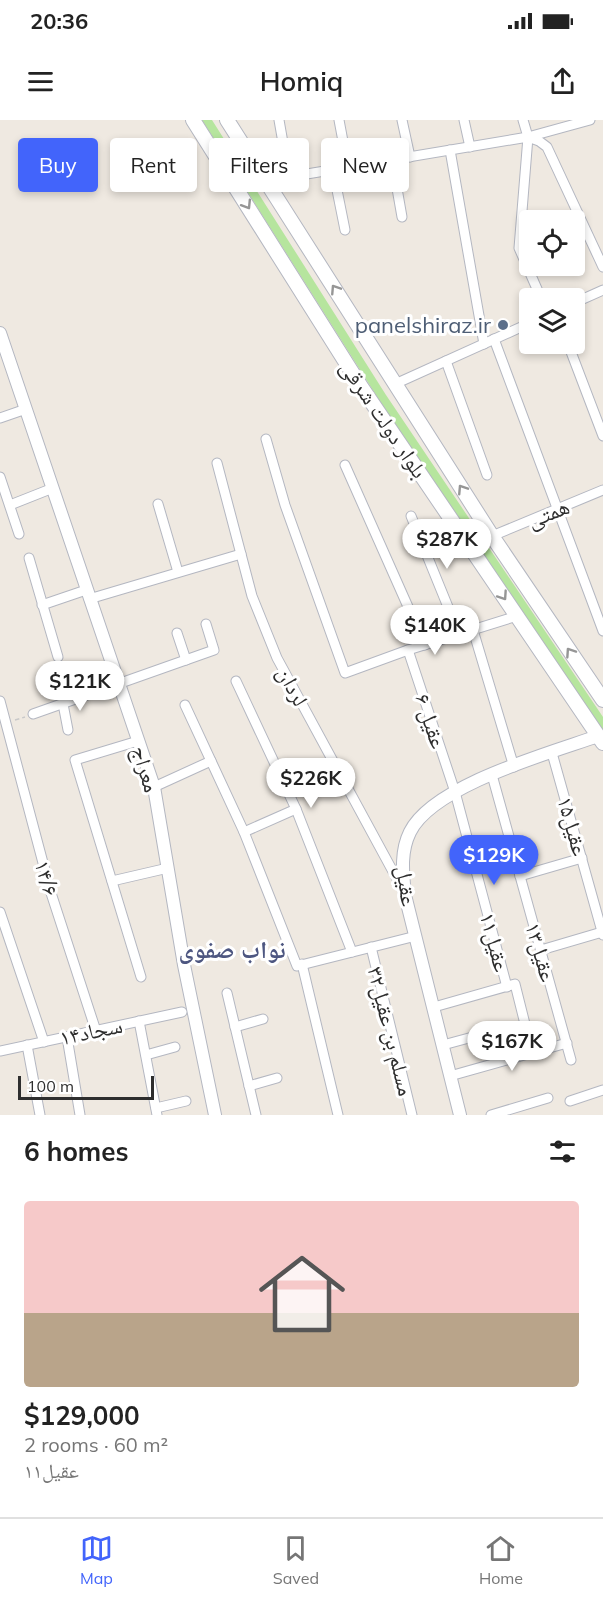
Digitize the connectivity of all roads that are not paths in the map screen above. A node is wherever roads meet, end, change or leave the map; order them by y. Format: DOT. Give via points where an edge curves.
graph roads {
  1 [pos="193,120"];
  2 [pos="228,120"];
  3 [pos="279,120"];
  4 [pos="339,120"];
  5 [pos="402,120"];
  6 [pos="464,120"];
  7 [pos="523,120"];
  8 [pos="590,120"];
  9 [pos="528,137"];
  10 [pos="239,138"];
  11 [pos="282,138"];
  12 [pos="342,138"];
  13 [pos="470,147"];
  14 [pos="450,150"];
  15 [pos="410,157"];
  16 [pos="272,192"];
  17 [pos="337,192"];
  18 [pos="398,192"];
  19 [pos="402,217"];
  20 [pos="345,230"];
  21 [pos="603,267"];
  22 [pos="537,288"];
  23 [pos="603,290"];
  24 [pos="585,298"];
  25 [pos="519,328"];
  26 [pos="0,333"];
  27 [pos="494,339"];
  28 [pos="484,344"];
  29 [pos="572,354"];
  30 [pos="446,361"];
  31 [pos="395,384"];
  32 [pos="26,409"];
  33 [pos="0,418"];
  34 [pos="603,436"];
  35 [pos="266,439"];
  36 [pos="217,463"];
  37 [pos="345,465"];
  38 [pos="487,475"];
  39 [pos="0,477"];
  40 [pos="52,488"];
  41 [pos="603,490"];
  42 [pos="158,504"];
  43 [pos="10,505"];
  44 [pos="556,509"];
  45 [pos="411,516"];
  46 [pos="19,534"];
  47 [pos="492,536"];
  48 [pos="241,554"];
  49 [pos="29,558"];
  50 [pos="178,572"];
  51 [pos="88,594"];
  52 [pos="42,605"];
  53 [pos="517,616"];
  54 [pos="206,624"];
  55 [pos="473,630"];
  56 [pos="603,631"];
  57 [pos="177,633"];
  58 [pos="459,634"];
  59 [pos="425,645"];
  60 [pos="408,650"];
  61 [pos="58,657"];
  62 [pos="186,660"];
  63 [pos="236,681"];
  64 [pos="118,685"];
  65 [pos="603,700"];
  66 [pos="0,701"];
  67 [pos="63,704"];
  68 [pos="185,705"];
  69 [pos="33,714"];
  70 [pos="68,730"];
  71 [pos="601,740"];
  72 [pos="138,741"];
  73 [pos="552,753"];
  74 [pos="211,762"];
  75 [pos="514,767"];
  76 [pos="492,775"];
  77 [pos="154,787"];
  78 [pos="455,792"];
  79 [pos="296,810"];
  80 [pos="244,832"];
  81 [pos="582,858"];
  82 [pos="168,868"];
  83 [pos="520,876"];
  84 [pos="112,881"];
  85 [pos="405,895"];
  86 [pos="0,912"];
  87 [pos="603,933"];
  88 [pos="416,936"];
  89 [pos="371,947"];
  90 [pos="541,950"];
  91 [pos="352,952"];
  92 [pos="302,964"];
  93 [pos="141,977"];
  94 [pos="511,986"];
  95 [pos="227,993"];
  96 [pos="434,1007"];
  97 [pos="182,1012"];
  98 [pos="263,1019"];
  99 [pos="139,1021"];
  100 [pos="235,1027"];
  101 [pos="96,1030"];
  102 [pos="480,1035"];
  103 [pos="528,1036"];
  104 [pos="67,1037"];
  105 [pos="44,1042"];
  106 [pos="567,1043"];
  107 [pos="27,1045"];
  108 [pos="443,1045"];
  109 [pos="175,1047"];
  110 [pos="0,1051"];
  111 [pos="146,1055"];
  112 [pos="571,1060"];
  113 [pos="450,1076"];
  114 [pos="277,1078"];
  115 [pos="249,1086"];
  116 [pos="603,1090"];
  117 [pos="548,1098"];
  118 [pos="186,1101"];
  119 [pos="570,1101"];
  120 [pos="157,1111"];
  121 [pos="40,1115"];
  122 [pos="80,1115"];
  123 [pos="215,1115"];
  124 [pos="256,1115"];
  125 [pos="338,1115"];
  126 [pos="412,1115"];
  127 [pos="460,1115"];
  128 [pos="490,1115"];
  1 -- 53 [label="main road, بلوار دولت شرقی, one-way" via="362,388"];
  2 -- 10 [label="main road, بلوار دولت شرقی"];
  3 -- 11 [label="street"];
  4 -- 12 [label="street"];
  5 -- 15 [label="street"];
  6 -- 13 [label="street"];
  7 -- 9 [label="street"];
  8 -- 9 [label="street"];
  9 -- 13 [label="street"];
  9 -- 21 [label="street" via="547,147"];
  9 -- 22 [label="street" via="519,248"];
  13 -- 14 [label="street"];
  14 -- 15 [label="street"];
  14 -- 28 [label="street"];
  31 -- 16 [label="main road, بلوار دولت شرقی, one-way"];
  17 -- 20 [label="street"];
  18 -- 19 [label="street"];
  23 -- 24 [label="street"];
  25 -- 27 [label="street"];
  26 -- 32 [label="street, معراج"];
  27 -- 28 [label="street"];
  27 -- 44 [label="street"];
  28 -- 30 [label="street"];
  29 -- 34 [label="street"];
  30 -- 31 [label="street"];
  30 -- 38 [label="street"];
  47 -- 31 [label="main road, بلوار دولت شرقی, one-way"];
  32 -- 33 [label="street"];
  32 -- 40 [label="street, معراج"];
  35 -- 60 [label="street" via="285,505 345,673"];
  36 -- 48 [label="street, لردان"];
  37 -- 59 [label="street"];
  39 -- 43 [label="street"];
  40 -- 43 [label="street"];
  40 -- 51 [label="street, معراج"];
  41 -- 44 [label="street, همتی"];
  42 -- 50 [label="street"];
  43 -- 46 [label="street"];
  44 -- 47 [label="street, همتی"];
  44 -- 56 [label="street"];
  45 -- 58 [label="street"];
  65 -- 47 [label="main road, بلوار دولت شرقی, one-way"];
  48 -- 50 [label="street"];
  48 -- 85 [label="street, لردان" via="252,596 277,658"];
  49 -- 52 [label="street"];
  50 -- 51 [label="street"];
  51 -- 52 [label="street"];
  51 -- 64 [label="street, معراج"];
  52 -- 61 [label="street"];
  53 -- 55 [label="street"];
  53 -- 71 [label="main road, بلوار دولت شرقی"];
  54 -- 62 [label="street" via="214,650"];
  55 -- 58 [label="street"];
  55 -- 75 [label="street"];
  57 -- 62 [label="street"];
  58 -- 59 [label="street"];
  59 -- 60 [label="street"];
  60 -- 78 [label="street, عقیل ۶"];
  62 -- 64 [label="street"];
  63 -- 79 [label="street"];
  64 -- 67 [label="street"];
  64 -- 72 [label="street, معراج"];
  66 -- 101 [label="street, ۱۴/۶" via="51,893"];
  67 -- 69 [label="street"];
  67 -- 70 [label="street"];
  68 -- 74 [label="street"];
  71 -- 73 [label="street, عقیل"];
  72 -- 77 [label="street, معراج"];
  72 -- 84 [label="street" via="75,760"];
  73 -- 75 [label="street, عقیل"];
  73 -- 81 [label="street, عقیل۱۵"];
  74 -- 77 [label="street"];
  74 -- 80 [label="street"];
  75 -- 76 [label="street, عقیل"];
  76 -- 78 [label="street, عقیل"];
  76 -- 83 [label="street, عقیل۱۳"];
  77 -- 82 [label="street, معراج"];
  78 -- 85 [label="street, عقیل" via="417,820 409,833 402,863"];
  78 -- 94 [label="street, عقیل۱۱"];
  79 -- 80 [label="street"];
  79 -- 91 [label="street"];
  80 -- 92 [label="street" via="297,966"];
  81 -- 83 [label="street"];
  81 -- 87 [label="street, عقیل۱۵"];
  82 -- 84 [label="street"];
  82 -- 123 [label="street, معراج"];
  83 -- 90 [label="street, عقیل۱۳"];
  84 -- 93 [label="street"];
  85 -- 88 [label="street, عقیل"];
  86 -- 105 [label="street"];
  87 -- 90 [label="street"];
  88 -- 89 [label="street"];
  88 -- 96 [label="street, عقیل"];
  89 -- 91 [label="street"];
  89 -- 126 [label="street, مسلم بن عقیل۳۲"];
  90 -- 106 [label="street, عقیل۱۳"];
  91 -- 92 [label="street"];
  92 -- 125 [label="street"];
  94 -- 96 [label="street"];
  94 -- 103 [label="street, عقیل۱۱"];
  95 -- 100 [label="street"];
  96 -- 108 [label="street, عقیل"];
  97 -- 99 [label="street, ۱۴سجاد"];
  98 -- 100 [label="street"];
  99 -- 101 [label="street, ۱۴سجاد"];
  99 -- 111 [label="street"];
  100 -- 115 [label="street"];
  101 -- 104 [label="street, ۱۴سجاد"];
  102 -- 108 [label="street"];
  104 -- 105 [label="street, ۱۴سجاد"];
  104 -- 122 [label="street"];
  105 -- 107 [label="street, ۱۴سجاد"];
  106 -- 112 [label="street, عقیل۱۳"];
  106 -- 113 [label="street"];
  107 -- 110 [label="street, ۱۴سجاد"];
  107 -- 121 [label="street"];
  108 -- 113 [label="street, عقیل"];
  109 -- 111 [label="street"];
  111 -- 120 [label="street"];
  113 -- 127 [label="street, عقیل"];
  114 -- 115 [label="street"];
  115 -- 124 [label="street"];
  116 -- 119 [label="street"];
  117 -- 128 [label="street"];
  118 -- 120 [label="street"];
}
